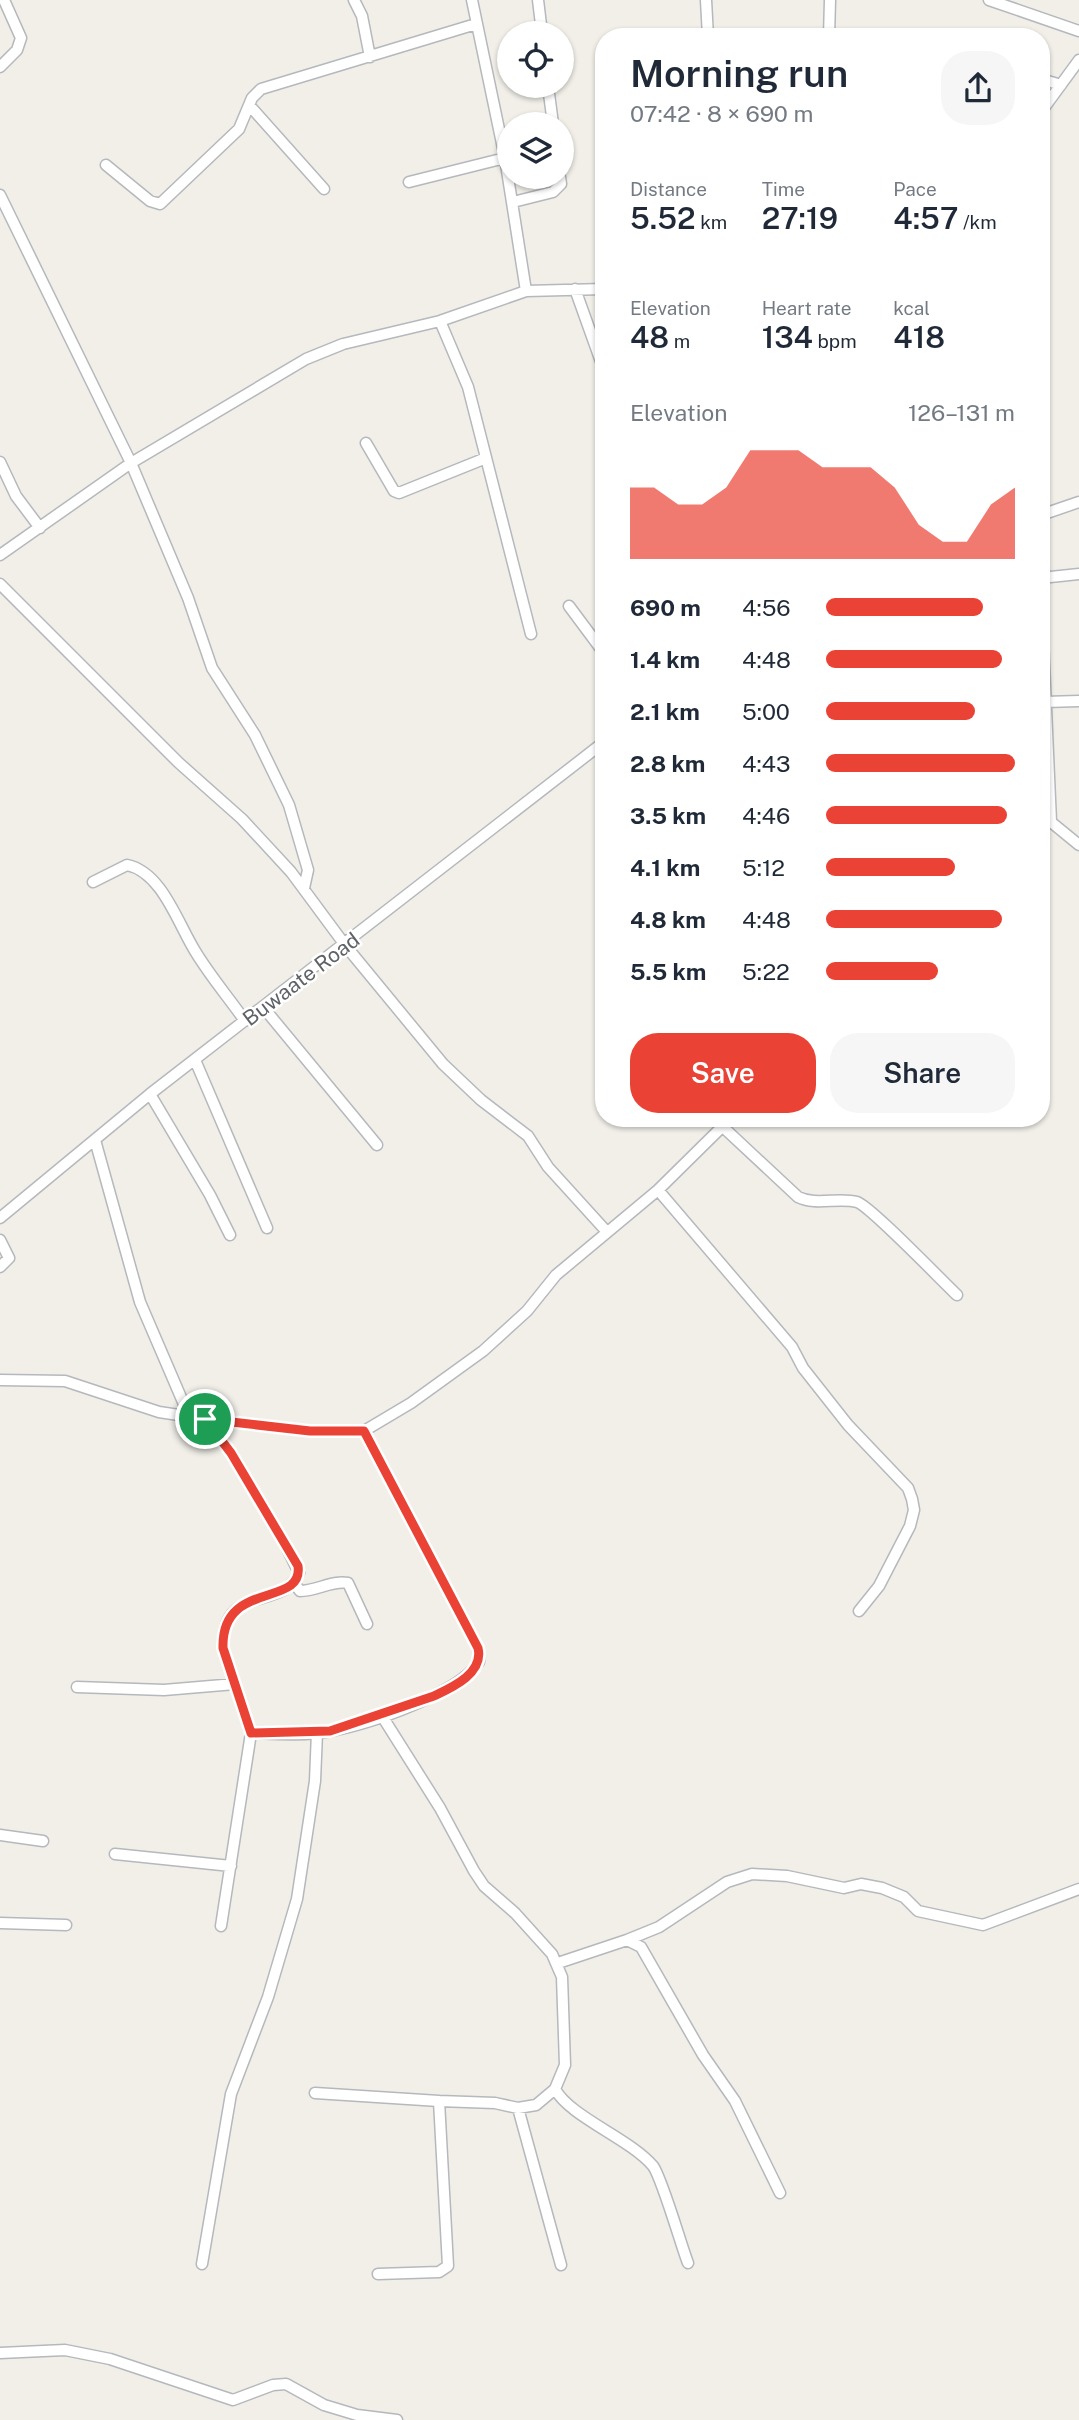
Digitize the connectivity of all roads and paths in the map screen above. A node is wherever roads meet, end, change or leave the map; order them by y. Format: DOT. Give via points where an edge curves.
graph roads {
  1 [pos="4,0"];
  2 [pos="354,0"];
  3 [pos="472,0"];
  4 [pos="538,0"];
  5 [pos="706,0"];
  6 [pos="830,0"];
  7 [pos="989,0"];
  8 [pos="541,21"];
  9 [pos="476,24"];
  10 [pos="708,28"];
  11 [pos="829,28"];
  12 [pos="1079,31"];
  13 [pos="370,57"];
  14 [pos="1079,60"];
  15 [pos="0,67"];
  16 [pos="1050,82"];
  17 [pos="1061,85"];
  18 [pos="1050,100"];
  19 [pos="250,106"];
  20 [pos="497,121"];
  21 [pos="497,160"];
  22 [pos="106,165"];
  23 [pos="409,182"];
  24 [pos="324,189"];
  25 [pos="511,189"];
  26 [pos="556,189"];
  27 [pos="0,195"];
  28 [pos="513,202"];
  29 [pos="575,289"];
  30 [pos="595,289"];
  31 [pos="526,291"];
  32 [pos="440,320"];
  33 [pos="595,345"];
  34 [pos="366,443"];
  35 [pos="486,458"];
  36 [pos="0,462"];
  37 [pos="131,463"];
  38 [pos="1079,502"];
  39 [pos="1050,512"];
  40 [pos="40,528"];
  41 [pos="0,555"];
  42 [pos="1079,574"];
  43 [pos="1050,578"];
  44 [pos="0,584"];
  45 [pos="569,606"];
  46 [pos="531,634"];
  47 [pos="595,641"];
  48 [pos="1079,701"];
  49 [pos="1050,702"];
  50 [pos="595,750"];
  51 [pos="1050,802"];
  52 [pos="1051,822"];
  53 [pos="1079,845"];
  54 [pos="93,883"];
  55 [pos="304,888"];
  56 [pos="345,945"];
  57 [pos="263,1007"];
  58 [pos="245,1021"];
  59 [pos="195,1060"];
  60 [pos="150,1094"];
  61 [pos="722,1127"];
  62 [pos="732,1127"];
  63 [pos="95,1140"];
  64 [pos="377,1145"];
  65 [pos="658,1189"];
  66 [pos="0,1218"];
  67 [pos="267,1228"];
  68 [pos="607,1232"];
  69 [pos="230,1235"];
  70 [pos="0,1240"];
  71 [pos="0,1267"];
  72 [pos="957,1295"];
  73 [pos="0,1380"];
  74 [pos="189,1416"];
  75 [pos="205,1419"];
  76 [pos="364,1431"];
  77 [pos="294,1583"];
  78 [pos="859,1611"];
  79 [pos="368,1624"];
  80 [pos="235,1684"];
  81 [pos="77,1687"];
  82 [pos="382,1716"];
  83 [pos="317,1732"];
  84 [pos="251,1733"];
  85 [pos="0,1835"];
  86 [pos="43,1841"];
  87 [pos="115,1854"];
  88 [pos="231,1866"];
  89 [pos="1079,1889"];
  90 [pos="0,1923"];
  91 [pos="66,1925"];
  92 [pos="221,1926"];
  93 [pos="627,1940"];
  94 [pos="558,1963"];
  95 [pos="555,2089"];
  96 [pos="315,2093"];
  97 [pos="439,2101"];
  98 [pos="518,2108"];
  99 [pos="780,2193"];
  100 [pos="688,2263"];
  101 [pos="202,2264"];
  102 [pos="561,2265"];
  103 [pos="378,2274"];
  104 [pos="0,2353"];
  105 [pos="397,2420"];
  1 -- 15 [label="street" via="21,38 17,50"];
  2 -- 13 [label="street"];
  3 -- 9 [label="street"];
  4 -- 8 [label="street"];
  5 -- 10 [label="street"];
  6 -- 11 [label="street"];
  7 -- 12 [label="street"];
  9 -- 13 [label="street"];
  9 -- 20 [label="street"];
  13 -- 19 [label="street" via="261,89"];
  14 -- 17 [label="street"];
  16 -- 17 [label="street"];
  17 -- 18 [label="street"];
  19 -- 22 [label="street" via="239,129 160,204"];
  19 -- 24 [label="street"];
  21 -- 23 [label="street"];
  25 -- 28 [label="street"];
  26 -- 28 [label="street"];
  27 -- 37 [label="street"];
  28 -- 31 [label="street"];
  29 -- 30 [label="street"];
  29 -- 31 [label="street"];
  29 -- 33 [label="street"];
  31 -- 32 [label="street"];
  32 -- 35 [label="street" via="468,387"];
  32 -- 37 [label="street" via="343,344 306,359"];
  34 -- 35 [label="street" via="399,493"];
  35 -- 46 [label="street"];
  36 -- 40 [label="street" via="16,496"];
  37 -- 40 [label="street"];
  37 -- 55 [label="street" via="212,668 255,735 289,806 308,870"];
  38 -- 39 [label="street"];
  40 -- 41 [label="street"];
  42 -- 43 [label="street"];
  44 -- 55 [label="street" via="179,763 242,819"];
  45 -- 47 [label="street"];
  48 -- 49 [label="street"];
  50 -- 56 [label="street, Buwaate Road"];
  51 -- 52 [label="street"];
  52 -- 53 [label="street"];
  54 -- 58 [label="street" via="127,865 147,874"];
  55 -- 56 [label="street"];
  56 -- 57 [label="street, Buwaate Road"];
  56 -- 68 [label="street" via="443,1064 528,1136 548,1167"];
  57 -- 58 [label="street, Buwaate Road"];
  57 -- 64 [label="street"];
  58 -- 59 [label="street, Buwaate Road"];
  59 -- 60 [label="street, Buwaate Road"];
  59 -- 67 [label="street"];
  60 -- 63 [label="street, Buwaate Road"];
  60 -- 69 [label="street"];
  61 -- 65 [label="street"];
  62 -- 72 [label="street" via="798,1197 864,1205"];
  63 -- 66 [label="street, Buwaate Road"];
  63 -- 74 [label="street" via="140,1302"];
  65 -- 68 [label="street"];
  65 -- 78 [label="street" via="792,1347 848,1425 908,1488 914,1510 910,1526"];
  68 -- 76 [label="street" via="556,1275 527,1311 483,1351 411,1404"];
  70 -- 71 [label="street" via="9,1258"];
  73 -- 74 [label="street" via="65,1381 159,1412"];
  74 -- 75 [label="street"];
  75 -- 76 [label="street" via="310,1431"];
  75 -- 77 [label="street" via="231,1453 298,1566"];
  76 -- 82 [label="street" via="480,1656 474,1670 450,1688"];
  77 -- 79 [label="street" via="300,1591 308,1591 348,1583"];
  77 -- 80 [label="street" via="241,1605 230,1617 223,1648"];
  80 -- 81 [label="street" via="164,1690"];
  80 -- 84 [label="street"];
  82 -- 83 [label="street"];
  82 -- 94 [label="street" via="484,1886 515,1913"];
  83 -- 84 [label="street"];
  83 -- 101 [label="street" via="315,1782 297,1899 268,1997 231,2094"];
  84 -- 88 [label="street"];
  85 -- 86 [label="street"];
  87 -- 88 [label="street"];
  88 -- 92 [label="street"];
  89 -- 93 [label="street" via="983,1925 918,1911 904,1897 882,1888 861,1884 844,1888 752,1874 727,1882 659,1927"];
  90 -- 91 [label="street"];
  93 -- 94 [label="street"];
  93 -- 99 [label="street" via="641,1947 735,2101"];
  94 -- 95 [label="street" via="565,2008 565,2065"];
  95 -- 98 [label="street" via="536,2105"];
  95 -- 100 [label="street" via="568,2104 626,2142 654,2168"];
  96 -- 97 [label="street"];
  97 -- 98 [label="street"];
  97 -- 103 [label="street" via="448,2266 439,2272"];
  98 -- 102 [label="street"];
  104 -- 105 [label="street" via="65,2350 110,2359 233,2400 286,2384 324,2405"];
}
